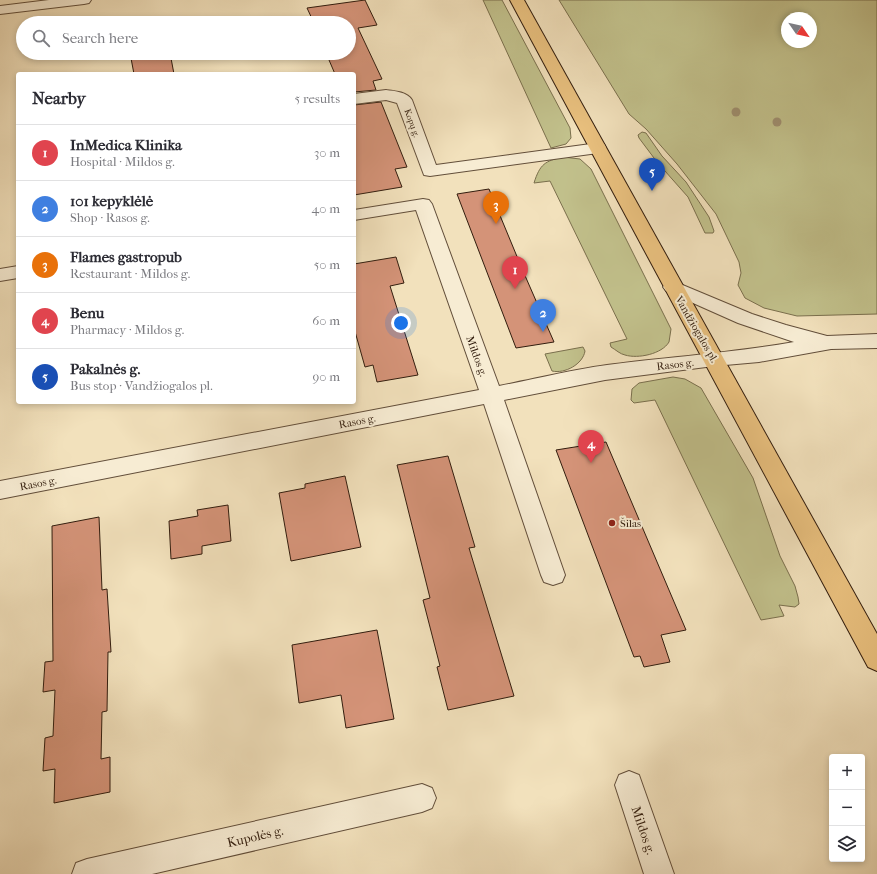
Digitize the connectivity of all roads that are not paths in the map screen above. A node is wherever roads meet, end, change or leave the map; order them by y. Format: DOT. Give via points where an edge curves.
graph roads {
  1 [pos="84,0"];
  2 [pos="517,0"];
  3 [pos="62,1"];
  4 [pos="0,10"];
  5 [pos="356,99"];
  6 [pos="598,148"];
  7 [pos="356,215"];
  8 [pos="16,272"];
  9 [pos="0,275"];
  10 [pos="673,287"];
  11 [pos="877,341"];
  12 [pos="831,342"];
  13 [pos="714,359"];
  14 [pos="492,395"];
  15 [pos="0,490"];
  16 [pos="552,575"];
  17 [pos="877,659"];
  18 [pos="629,785"];
  19 [pos="422,798"];
  20 [pos="87,874"];
  21 [pos="659,874"];
  1 -- 3 [label="street"];
  2 -- 6 [label="main road, Vandžiogalos pl."];
  3 -- 4 [label="street"];
  5 -- 6 [label="street, Kopų g." via="395,95 404,100 430,171"];
  6 -- 10 [label="main road, Vandžiogalos pl."];
  7 -- 14 [label="street, Mildos g." via="423,204"];
  8 -- 9 [label="street"];
  10 -- 12 [label="street" via="762,324 800,336"];
  10 -- 13 [label="main road, Vandžiogalos pl."];
  11 -- 12 [label="street"];
  12 -- 13 [label="street, Rasos g." via="759,355"];
  13 -- 14 [label="street, Rasos g." via="605,373"];
  13 -- 17 [label="main road, Vandžiogalos pl."];
  14 -- 15 [label="street, Rasos g."];
  14 -- 16 [label="street, Mildos g."];
  18 -- 21 [label="street, Mildos g."];
  19 -- 20 [label="street, Kupolės g."];
}
